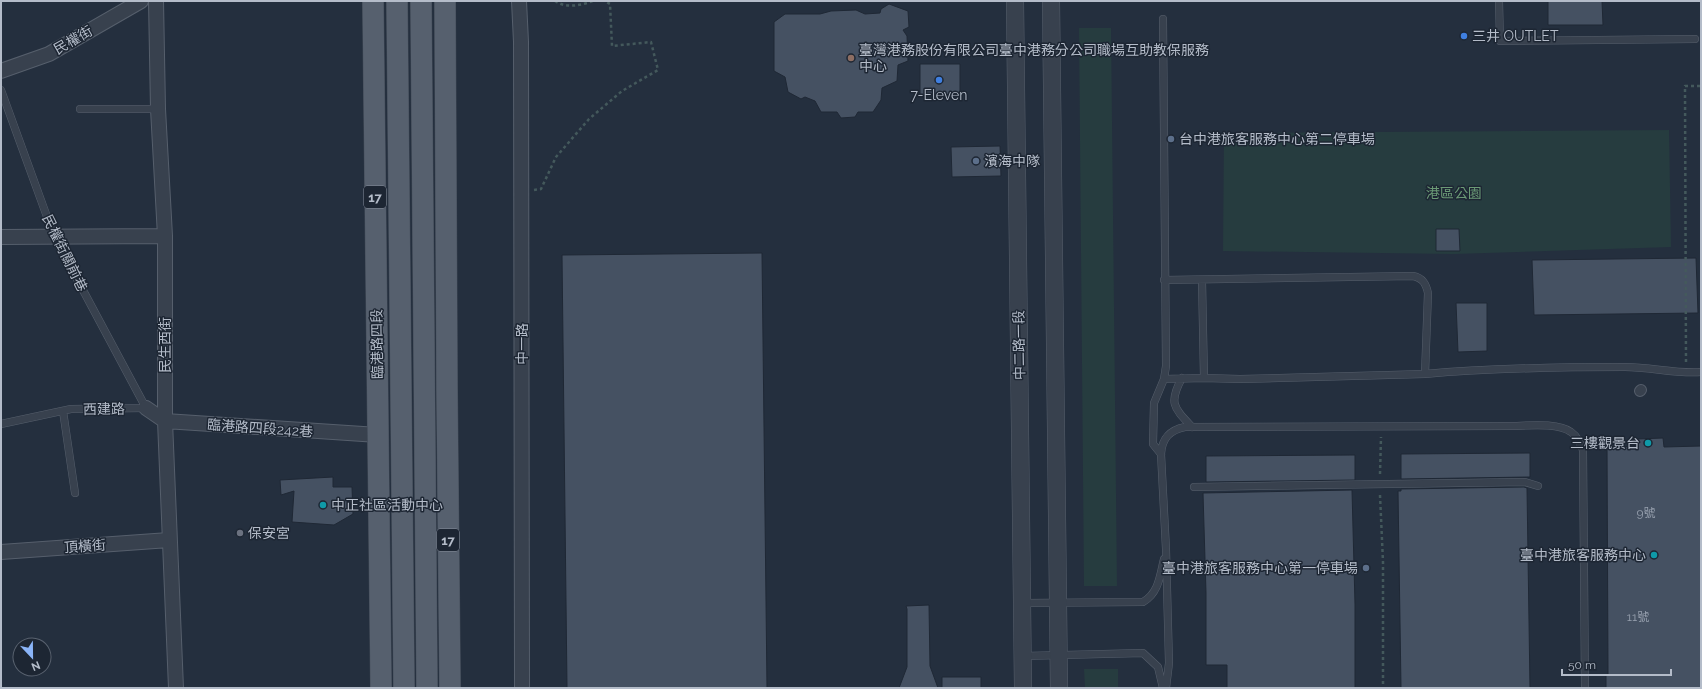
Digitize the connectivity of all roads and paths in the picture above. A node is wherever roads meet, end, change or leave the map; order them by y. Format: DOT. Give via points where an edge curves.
graph roads {
  1 [pos="141,1"];
  2 [pos="156,1"];
  3 [pos="372,1"];
  4 [pos="397,1"];
  5 [pos="421,1"];
  6 [pos="445,1"];
  7 [pos="519,1"];
  8 [pos="555,1"];
  9 [pos="593,1"];
  10 [pos="605,1"];
  11 [pos="1015,1"];
  12 [pos="1051,1"];
  13 [pos="1499,1"];
  14 [pos="1163,19"];
  15 [pos="1695,39"];
  16 [pos="1,71"];
  17 [pos="1701,86"];
  18 [pos="1,90"];
  19 [pos="80,109"];
  20 [pos="158,109"];
  21 [pos="521,191"];
  22 [pos="54,236"];
  23 [pos="165,236"];
  24 [pos="1,237"];
  25 [pos="1164,280"];
  26 [pos="1202,280"];
  27 [pos="1701,372"];
  28 [pos="1686,373"];
  29 [pos="1425,374"];
  30 [pos="1182,378"];
  31 [pos="1204,378"];
  32 [pos="1164,379"];
  33 [pos="146,408"];
  34 [pos="63,411"];
  35 [pos="165,421"];
  36 [pos="1,424"];
  37 [pos="1192,427"];
  38 [pos="1381,427"];
  39 [pos="378,435"];
  40 [pos="1161,454"];
  41 [pos="1380,484"];
  42 [pos="1538,486"];
  43 [pos="1194,487"];
  44 [pos="74,493"];
  45 [pos="169,540"];
  46 [pos="1166,549"];
  47 [pos="2,554"];
  48 [pos="1058,602"];
  49 [pos="1022,603"];
  50 [pos="1023,656"];
  51 [pos="1059,656"];
  52 [pos="176,688"];
  53 [pos="381,688"];
  54 [pos="404,688"];
  55 [pos="427,688"];
  56 [pos="450,688"];
  57 [pos="522,688"];
  58 [pos="1023,688"];
  59 [pos="1059,688"];
  60 [pos="1164,688"];
  61 [pos="1383,688"];
  62 [pos="1585,688"];
  1 -- 16 [label="street, 民權街" via="49,54"];
  2 -- 20 [label="street, 民生西街"];
  3 -- 39 [label="main road, 臨港路四段 / 17"];
  4 -- 54 [label="main road, 臨港路四段 / 17"];
  5 -- 55 [label="main road, 17"];
  6 -- 56 [label="main road, 17"];
  7 -- 21 [label="street, 中一路"];
  8 -- 9 [label="path" via="571,6"];
  10 -- 21 [label="path" via="610,4 612,46 651,42 658,70 622,91 590,119 556,157 541,189"];
  11 -- 49 [label="street, 中二路一段"];
  12 -- 48 [label="street"];
  13 -- 15 [label="lane" via="1500,41"];
  14 -- 25 [label="lane"];
  17 -- 28 [label="path" via="1685,86"];
  18 -- 22 [label="lane, 民權街關前巷"];
  19 -- 20 [label="lane"];
  20 -- 23 [label="street, 民生西街"];
  21 -- 57 [label="street, 中一路"];
  22 -- 23 [label="street"];
  22 -- 24 [label="street"];
  22 -- 33 [label="lane, 民權街關前巷"];
  23 -- 35 [label="street, 民生西街"];
  25 -- 26 [label="lane"];
  25 -- 32 [label="lane"];
  26 -- 29 [label="lane" via="1413,276 1419,278 1424,281 1428,293"];
  26 -- 31 [label="lane"];
  27 -- 28 [label="lane"];
  28 -- 29 [label="lane" via="1628,367 1467,370"];
  29 -- 31 [label="lane"];
  30 -- 31 [label="lane"];
  30 -- 32 [label="lane"];
  30 -- 37 [label="lane" via="1174,393 1174,403 1180,415"];
  32 -- 40 [label="lane" via="1154,403 1153,444"];
  33 -- 34 [label="lane, 西建路"];
  33 -- 35 [label="street"];
  34 -- 36 [label="lane, 西建路"];
  34 -- 44 [label="lane, 西建路"];
  35 -- 39 [label="street, 臨港路四段242巷"];
  35 -- 45 [label="street, 民生西街"];
  37 -- 38 [label="lane"];
  37 -- 40 [label="lane" via="1179,428 1168,434"];
  38 -- 41 [label="path"];
  38 -- 62 [label="lane" via="1556,426 1564,428 1577,438 1583,450"];
  39 -- 53 [label="main road, 臨港路四段 / 17"];
  40 -- 46 [label="lane"];
  41 -- 42 [label="lane" via="1526,482"];
  41 -- 43 [label="lane"];
  41 -- 61 [label="path"];
  45 -- 47 [label="street, 頂橫街"];
  45 -- 52 [label="street, 民生西街"];
  46 -- 48 [label="lane" via="1156,589 1153,595 1143,602"];
  46 -- 60 [label="lane" via="1169,663"];
  48 -- 49 [label="lane"];
  48 -- 51 [label="street"];
  49 -- 50 [label="street, 中二路一段"];
  50 -- 51 [label="lane"];
  50 -- 58 [label="street, 中二路一段"];
  51 -- 59 [label="street"];
  51 -- 60 [label="lane" via="1143,653 1158,667"];
}
